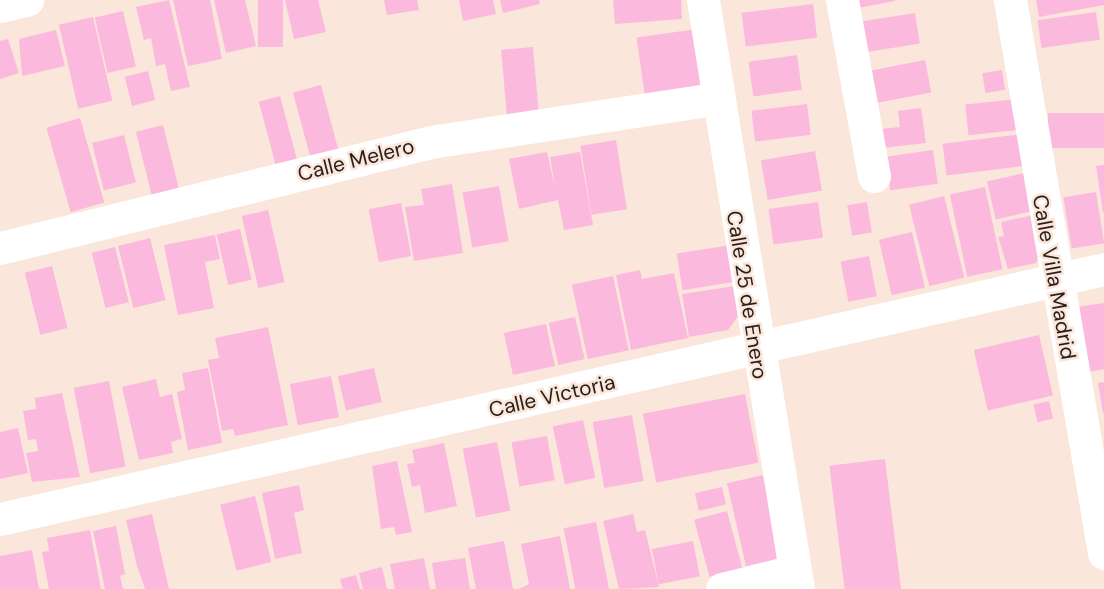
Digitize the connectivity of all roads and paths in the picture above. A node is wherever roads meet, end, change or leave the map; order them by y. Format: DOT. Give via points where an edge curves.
graph roads {
  1 [pos="27,0"];
  2 [pos="703,0"];
  3 [pos="842,0"];
  4 [pos="1010,0"];
  5 [pos="0,6"];
  6 [pos="716,99"];
  7 [pos="874,176"];
  8 [pos="0,248"];
  9 [pos="1104,269"];
  10 [pos="1053,281"];
  11 [pos="755,350"];
  12 [pos="0,519"];
  13 [pos="1104,553"];
  14 [pos="796,580"];
  15 [pos="722,589"];
  1 -- 5 [label="street"];
  2 -- 6 [label="street, Calle 25 de Enero"];
  3 -- 7 [label="street"];
  4 -- 10 [label="street, Calle Villa Madrid"];
  6 -- 8 [label="street, Calle Melero" via="430,142"];
  6 -- 11 [label="street, Calle 25 de Enero"];
  9 -- 10 [label="street, Calle Victoria"];
  10 -- 11 [label="street, Calle Victoria"];
  10 -- 13 [label="street, Calle Villa Madrid"];
  11 -- 12 [label="street, Calle Victoria"];
  11 -- 14 [label="street, Calle 25 de Enero"];
  14 -- 15 [label="street"];
}
